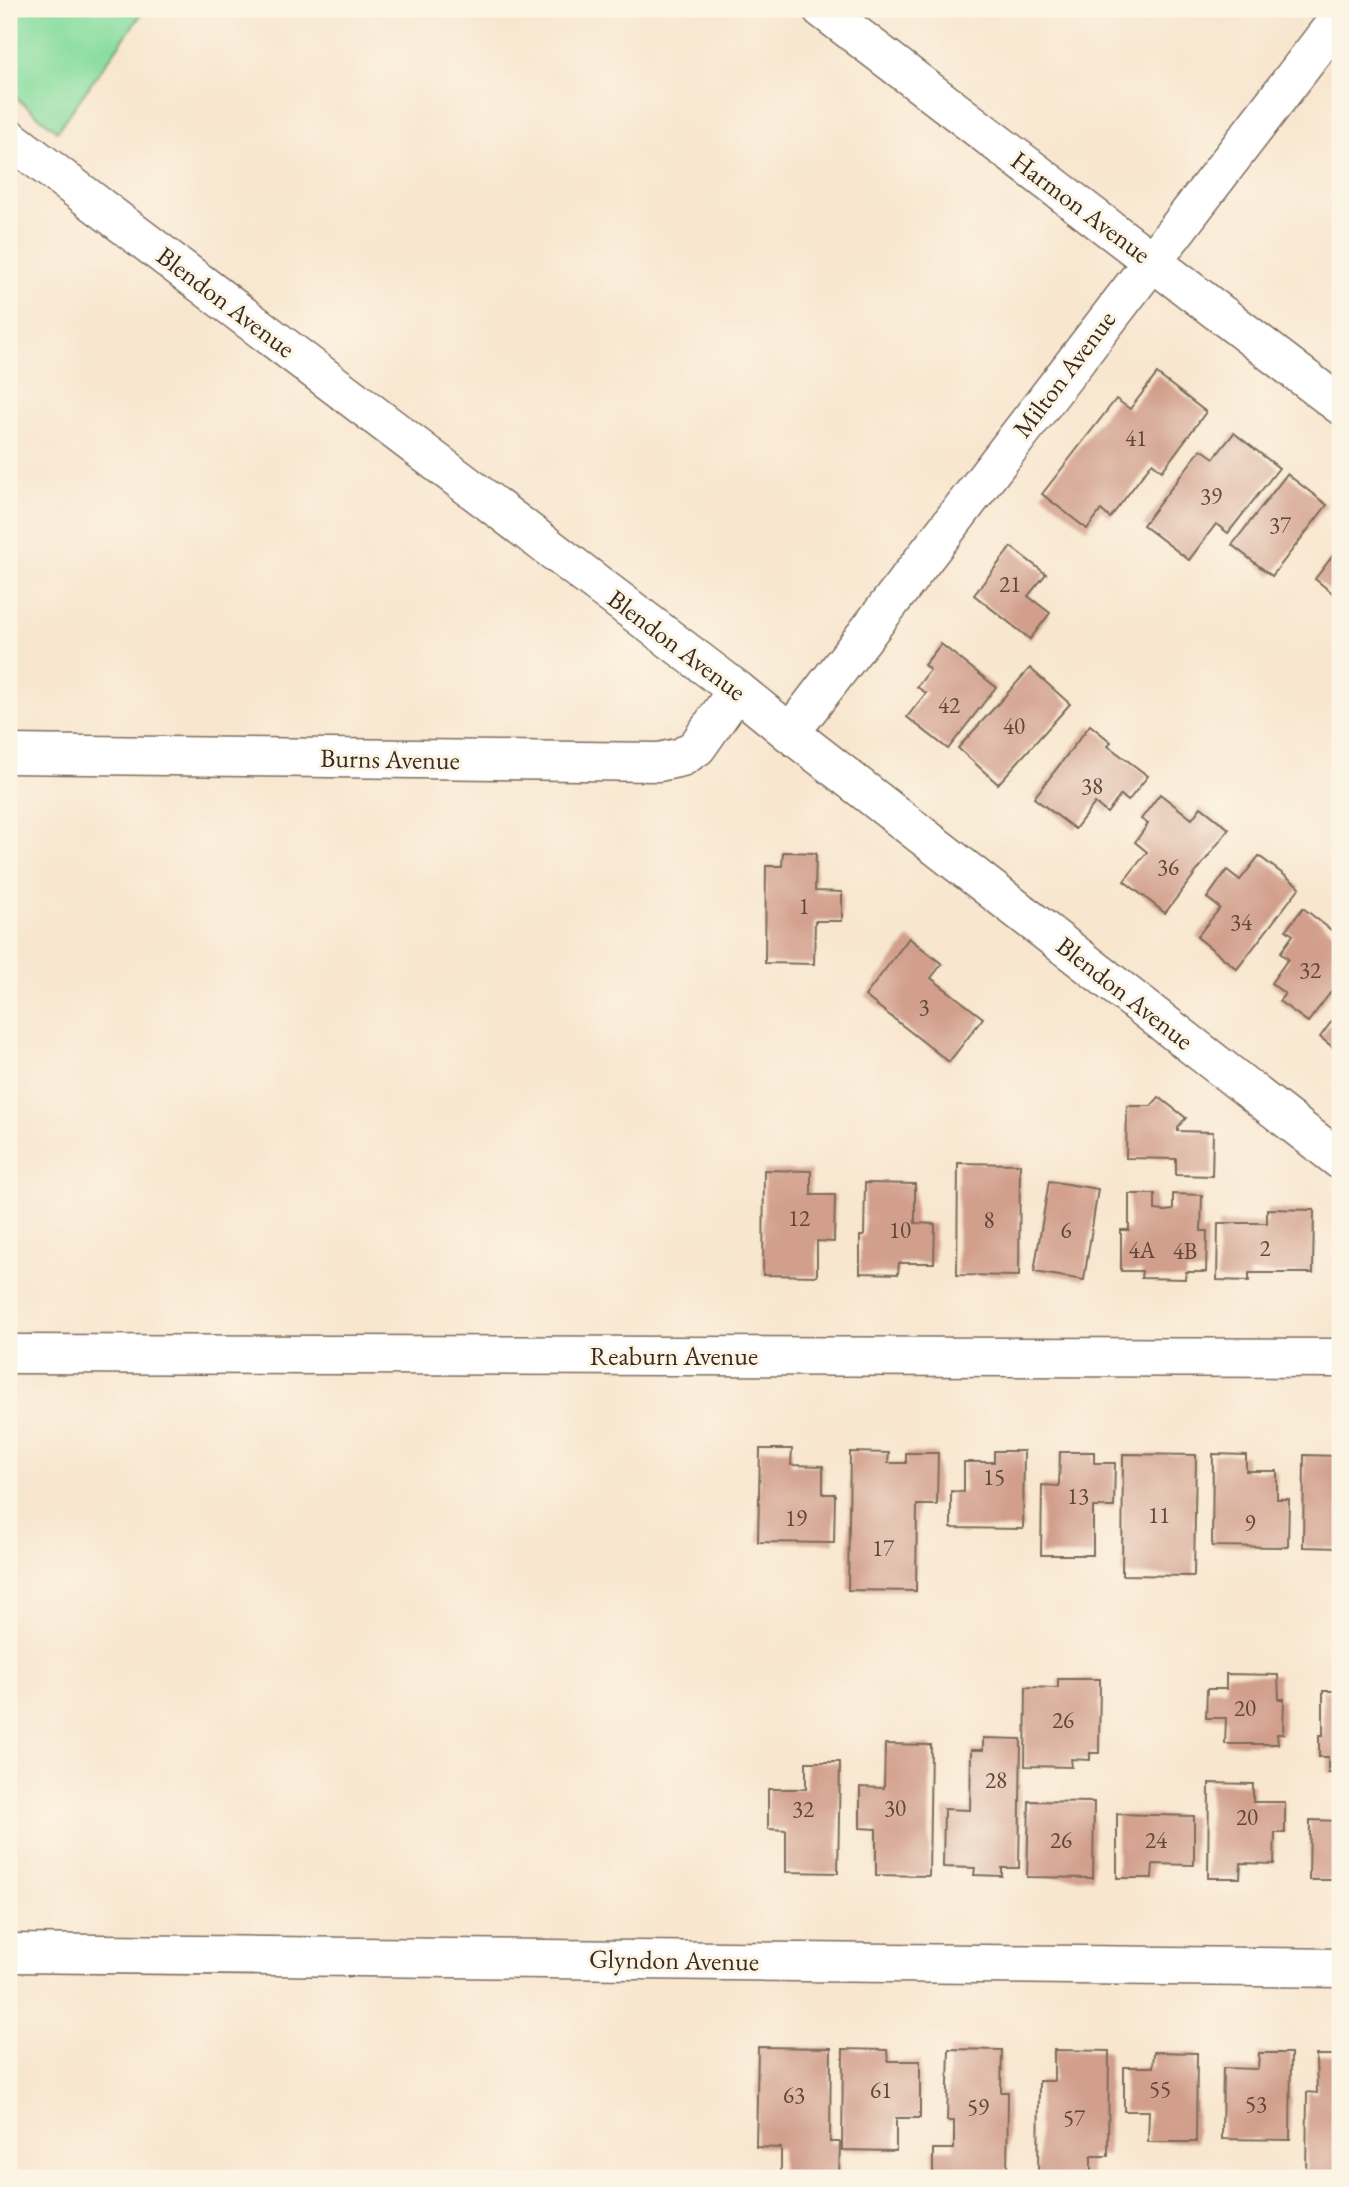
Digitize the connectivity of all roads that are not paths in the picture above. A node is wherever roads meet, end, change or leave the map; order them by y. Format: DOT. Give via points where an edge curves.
graph roads {
  1 [pos="822,9"];
  2 [pos="1340,17"];
  3 [pos="9,138"];
  4 [pos="1152,261"];
  5 [pos="1340,405"];
  6 [pos="737,690"];
  7 [pos="790,733"];
  8 [pos="9,754"];
  9 [pos="1340,1160"];
  10 [pos="9,1354"];
  11 [pos="1340,1358"];
  12 [pos="9,1953"];
  13 [pos="1340,1968"];
  1 -- 4 [label="street, Harmon Avenue"];
  2 -- 4 [label="street, Milton Avenue"];
  3 -- 6 [label="street, Blendon Avenue"];
  4 -- 5 [label="street, Harmon Avenue"];
  4 -- 7 [label="street, Milton Avenue"];
  6 -- 7 [label="street, Blendon Avenue"];
  6 -- 8 [label="street, Burns Avenue" via="697,747 682,757 659,762"];
  7 -- 9 [label="street, Blendon Avenue"];
  10 -- 11 [label="street, Reaburn Avenue"];
  12 -- 13 [label="street, Glyndon Avenue"];
}
